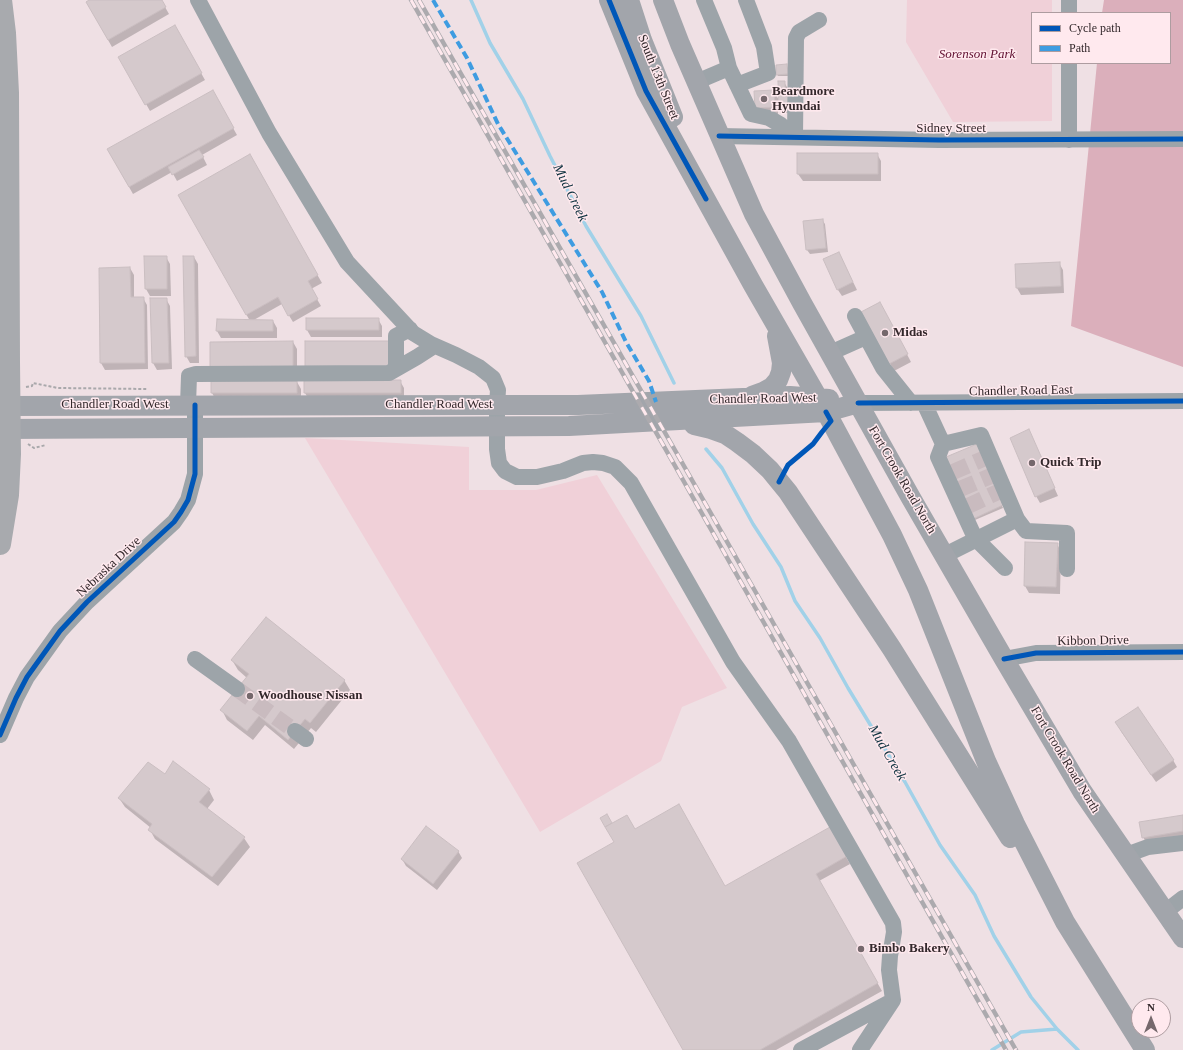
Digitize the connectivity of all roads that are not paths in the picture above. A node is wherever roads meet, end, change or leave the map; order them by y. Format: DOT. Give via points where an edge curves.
graph roads {
  1 [pos="1,0"];
  2 [pos="198,0"];
  3 [pos="609,0"];
  4 [pos="629,0"];
  5 [pos="664,0"];
  6 [pos="746,0"];
  7 [pos="1069,0"];
  8 [pos="707,1"];
  9 [pos="1069,12"];
  10 [pos="819,20"];
  11 [pos="1069,64"];
  12 [pos="729,68"];
  13 [pos="696,82"];
  14 [pos="737,85"];
  15 [pos="719,136"];
  16 [pos="789,137"];
  17 [pos="1183,139"];
  18 [pos="1069,140"];
  19 [pos="706,198"];
  20 [pos="770,315"];
  21 [pos="855,316"];
  22 [pos="410,329"];
  23 [pos="866,337"];
  24 [pos="434,346"];
  25 [pos="830,353"];
  26 [pos="396,369"];
  27 [pos="746,398"];
  28 [pos="1183,401"];
  29 [pos="858,403"];
  30 [pos="917,403"];
  31 [pos="822,404"];
  32 [pos="192,405"];
  33 [pos="497,405"];
  34 [pos="5,406"];
  35 [pos="659,422"];
  36 [pos="496,427"];
  37 [pos="195,428"];
  38 [pos="5,429"];
  39 [pos="943,444"];
  40 [pos="1017,519"];
  41 [pos="975,538"];
  42 [pos="0,544"];
  43 [pos="945,555"];
  44 [pos="1005,568"];
  45 [pos="1067,569"];
  46 [pos="1183,652"];
  47 [pos="195,659"];
  48 [pos="1004,659"];
  49 [pos="237,690"];
  50 [pos="0,735"];
  51 [pos="1183,843"];
  52 [pos="1126,855"];
  53 [pos="1183,898"];
  54 [pos="1166,912"];
  55 [pos="1065,922"];
  56 [pos="1183,938"];
  57 [pos="893,1000"];
  58 [pos="801,1050"];
  59 [pos="860,1050"];
  60 [pos="1145,1050"];
  1 -- 34 [label="highway" via="8,93 8,346"];
  2 -- 22 [label="street" via="270,133 347,262"];
  3 -- 19 [label="main road" via="646,90"];
  4 -- 19 [label="main road, South 13th Street" via="642,40"];
  5 -- 13 [label="main road, Fort Crook Road North"];
  6 -- 14 [label="street" via="764,46 768,73"];
  7 -- 9 [label="street"];
  8 -- 12 [label="street"];
  10 -- 16 [label="street" via="799,32 796,38"];
  11 -- 18 [label="street"];
  12 -- 13 [label="street"];
  12 -- 14 [label="street"];
  13 -- 15 [label="main road, Fort Crook Road North"];
  14 -- 16 [label="street" via="751,114 769,118 781,125"];
  15 -- 16 [label="street, Sidney Street"];
  15 -- 25 [label="main road, Fort Crook Road North" via="754,214"];
  16 -- 18 [label="street, Sidney Street"];
  17 -- 18 [label="street, Sidney Street"];
  19 -- 20 [label="main road"];
  20 -- 27 [label="main road" via="781,352 781,372 772,387"];
  20 -- 31 [label="main road"];
  21 -- 23 [label="street"];
  22 -- 24 [label="street"];
  22 -- 26 [label="street" via="396,336"];
  23 -- 25 [label="street"];
  23 -- 30 [label="street" via="883,368"];
  24 -- 26 [label="street"];
  24 -- 33 [label="street" via="479,367 493,378 498,390"];
  25 -- 29 [label="main road, Fort Crook Road North"];
  26 -- 32 [label="street, Nebraska Drive" via="388,373 196,374 189,376"];
  27 -- 31 [label="main road, Chandler Road West" via="790,396"];
  27 -- 33 [label="main road, Chandler Road West" via="578,405"];
  28 -- 30 [label="street, Chandler Road East"];
  29 -- 30 [label="street, Chandler Road East"];
  29 -- 31 [label="main road, Chandler Road West"];
  29 -- 43 [label="main road, Fort Crook Road North"];
  30 -- 39 [label="street"];
  31 -- 35 [label="main road, Chandler Road West"];
  31 -- 55 [label="main road" via="902,555 986,761"];
  32 -- 33 [label="main road, Chandler Road West"];
  32 -- 34 [label="main road, Chandler Road West"];
  32 -- 37 [label="street, Nebraska Drive"];
  33 -- 36 [label="street"];
  34 -- 38 [label="highway"];
  35 -- 36 [label="main road, Chandler Road West"];
  35 -- 55 [label="main road" via="696,425 725,434 753,454 788,492"];
  36 -- 37 [label="main road, Chandler Road West"];
  36 -- 57 [label="street" via="499,463 505,471 517,476 537,477 593,462 615,467 631,483 733,662 790,741 890,918 894,932 889,970"];
  37 -- 38 [label="main road, Chandler Road West"];
  37 -- 50 [label="street, Nebraska Drive" via="194,474 188,500 181,512 174,522 87,602 60,631 27,677"];
  38 -- 42 [label="highway" via="9,479"];
  39 -- 40 [label="street" via="981,435 986,457"];
  39 -- 41 [label="street" via="938,457 950,474"];
  40 -- 41 [label="street"];
  40 -- 45 [label="street" via="1026,532 1067,533"];
  41 -- 43 [label="street"];
  41 -- 44 [label="street"];
  43 -- 48 [label="main road, Fort Crook Road North"];
  46 -- 48 [label="street, Kibbon Drive" via="1036,653"];
  47 -- 49 [label="street"];
  48 -- 52 [label="main road, Fort Crook Road North" via="1082,791"];
  51 -- 52 [label="street" via="1148,847"];
  52 -- 54 [label="main road, Fort Crook Road North"];
  53 -- 54 [label="street"];
  54 -- 56 [label="main road, Fort Crook Road North"];
  55 -- 60 [label="main road"];
  57 -- 58 [label="street"];
  57 -- 59 [label="street"];
}
